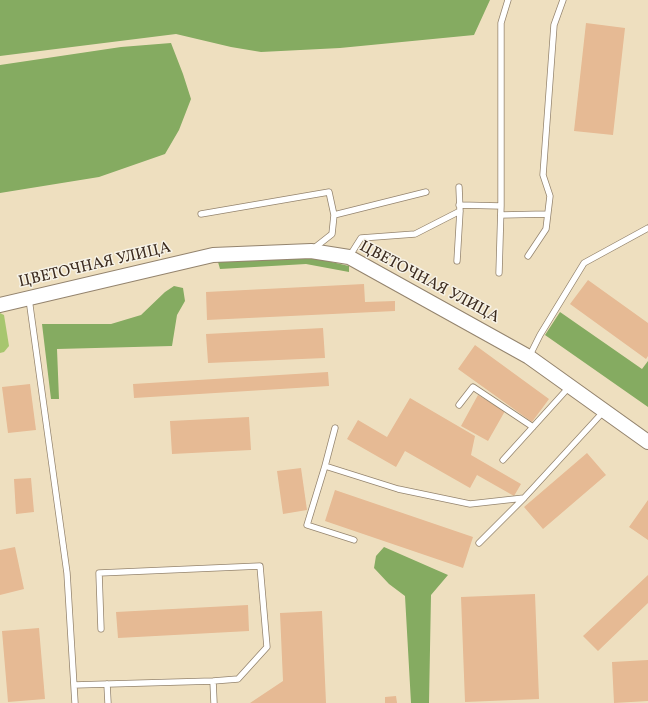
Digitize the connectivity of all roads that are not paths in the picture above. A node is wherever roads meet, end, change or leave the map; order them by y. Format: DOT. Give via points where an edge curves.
graph roads {
  1 [pos="508,0"];
  2 [pos="563,0"];
  3 [pos="459,187"];
  4 [pos="426,192"];
  5 [pos="501,206"];
  6 [pos="460,208"];
  7 [pos="201,214"];
  8 [pos="547,214"];
  9 [pos="334,215"];
  10 [pos="501,215"];
  11 [pos="648,228"];
  12 [pos="311,251"];
  13 [pos="528,256"];
  14 [pos="349,257"];
  15 [pos="457,261"];
  16 [pos="499,273"];
  17 [pos="29,299"];
  18 [pos="0,305"];
  19 [pos="529,356"];
  20 [pos="570,386"];
  21 [pos="459,405"];
  22 [pos="604,411"];
  23 [pos="532,427"];
  24 [pos="335,428"];
  25 [pos="648,442"];
  26 [pos="503,460"];
  27 [pos="325,466"];
  28 [pos="524,498"];
  29 [pos="354,540"];
  30 [pos="479,542"];
  31 [pos="100,628"];
  32 [pos="213,681"];
  33 [pos="107,684"];
  34 [pos="74,685"];
  35 [pos="75,703"];
  36 [pos="108,703"];
  37 [pos="214,703"];
  1 -- 5 [label="lane" via="502,23"];
  2 -- 8 [label="lane" via="554,25 543,175 550,196"];
  3 -- 6 [label="lane"];
  4 -- 9 [label="lane"];
  5 -- 6 [label="lane"];
  5 -- 10 [label="lane"];
  6 -- 14 [label="lane" via="416,234 361,238"];
  6 -- 15 [label="lane"];
  7 -- 9 [label="lane" via="329,192"];
  8 -- 10 [label="lane"];
  8 -- 13 [label="lane" via="546,229"];
  9 -- 12 [label="lane" via="332,234"];
  10 -- 16 [label="lane"];
  11 -- 19 [label="lane" via="584,263"];
  12 -- 14 [label="street, ЦВЕТОЧНАЯ УЛИЦА"];
  12 -- 17 [label="street, ЦВЕТОЧНАЯ УЛИЦА" via="212,255"];
  14 -- 19 [label="street, ЦВЕТОЧНАЯ УЛИЦА"];
  17 -- 18 [label="street, ЦВЕТОЧНАЯ УЛИЦА"];
  17 -- 34 [label="lane" via="67,573"];
  19 -- 20 [label="street, ЦВЕТОЧНАЯ УЛИЦА"];
  20 -- 22 [label="street, ЦВЕТОЧНАЯ УЛИЦА"];
  20 -- 23 [label="lane"];
  21 -- 23 [label="lane" via="473,387"];
  22 -- 25 [label="street, ЦВЕТОЧНАЯ УЛИЦА"];
  22 -- 28 [label="lane"];
  23 -- 26 [label="lane"];
  24 -- 27 [label="lane"];
  27 -- 28 [label="lane" via="398,489 470,504"];
  27 -- 29 [label="lane" via="307,525"];
  28 -- 30 [label="lane"];
  31 -- 32 [label="lane" via="99,574 260,566 267,647 238,679"];
  32 -- 33 [label="lane"];
  32 -- 37 [label="lane"];
  33 -- 34 [label="lane"];
  33 -- 36 [label="lane"];
  34 -- 35 [label="lane"];
}
